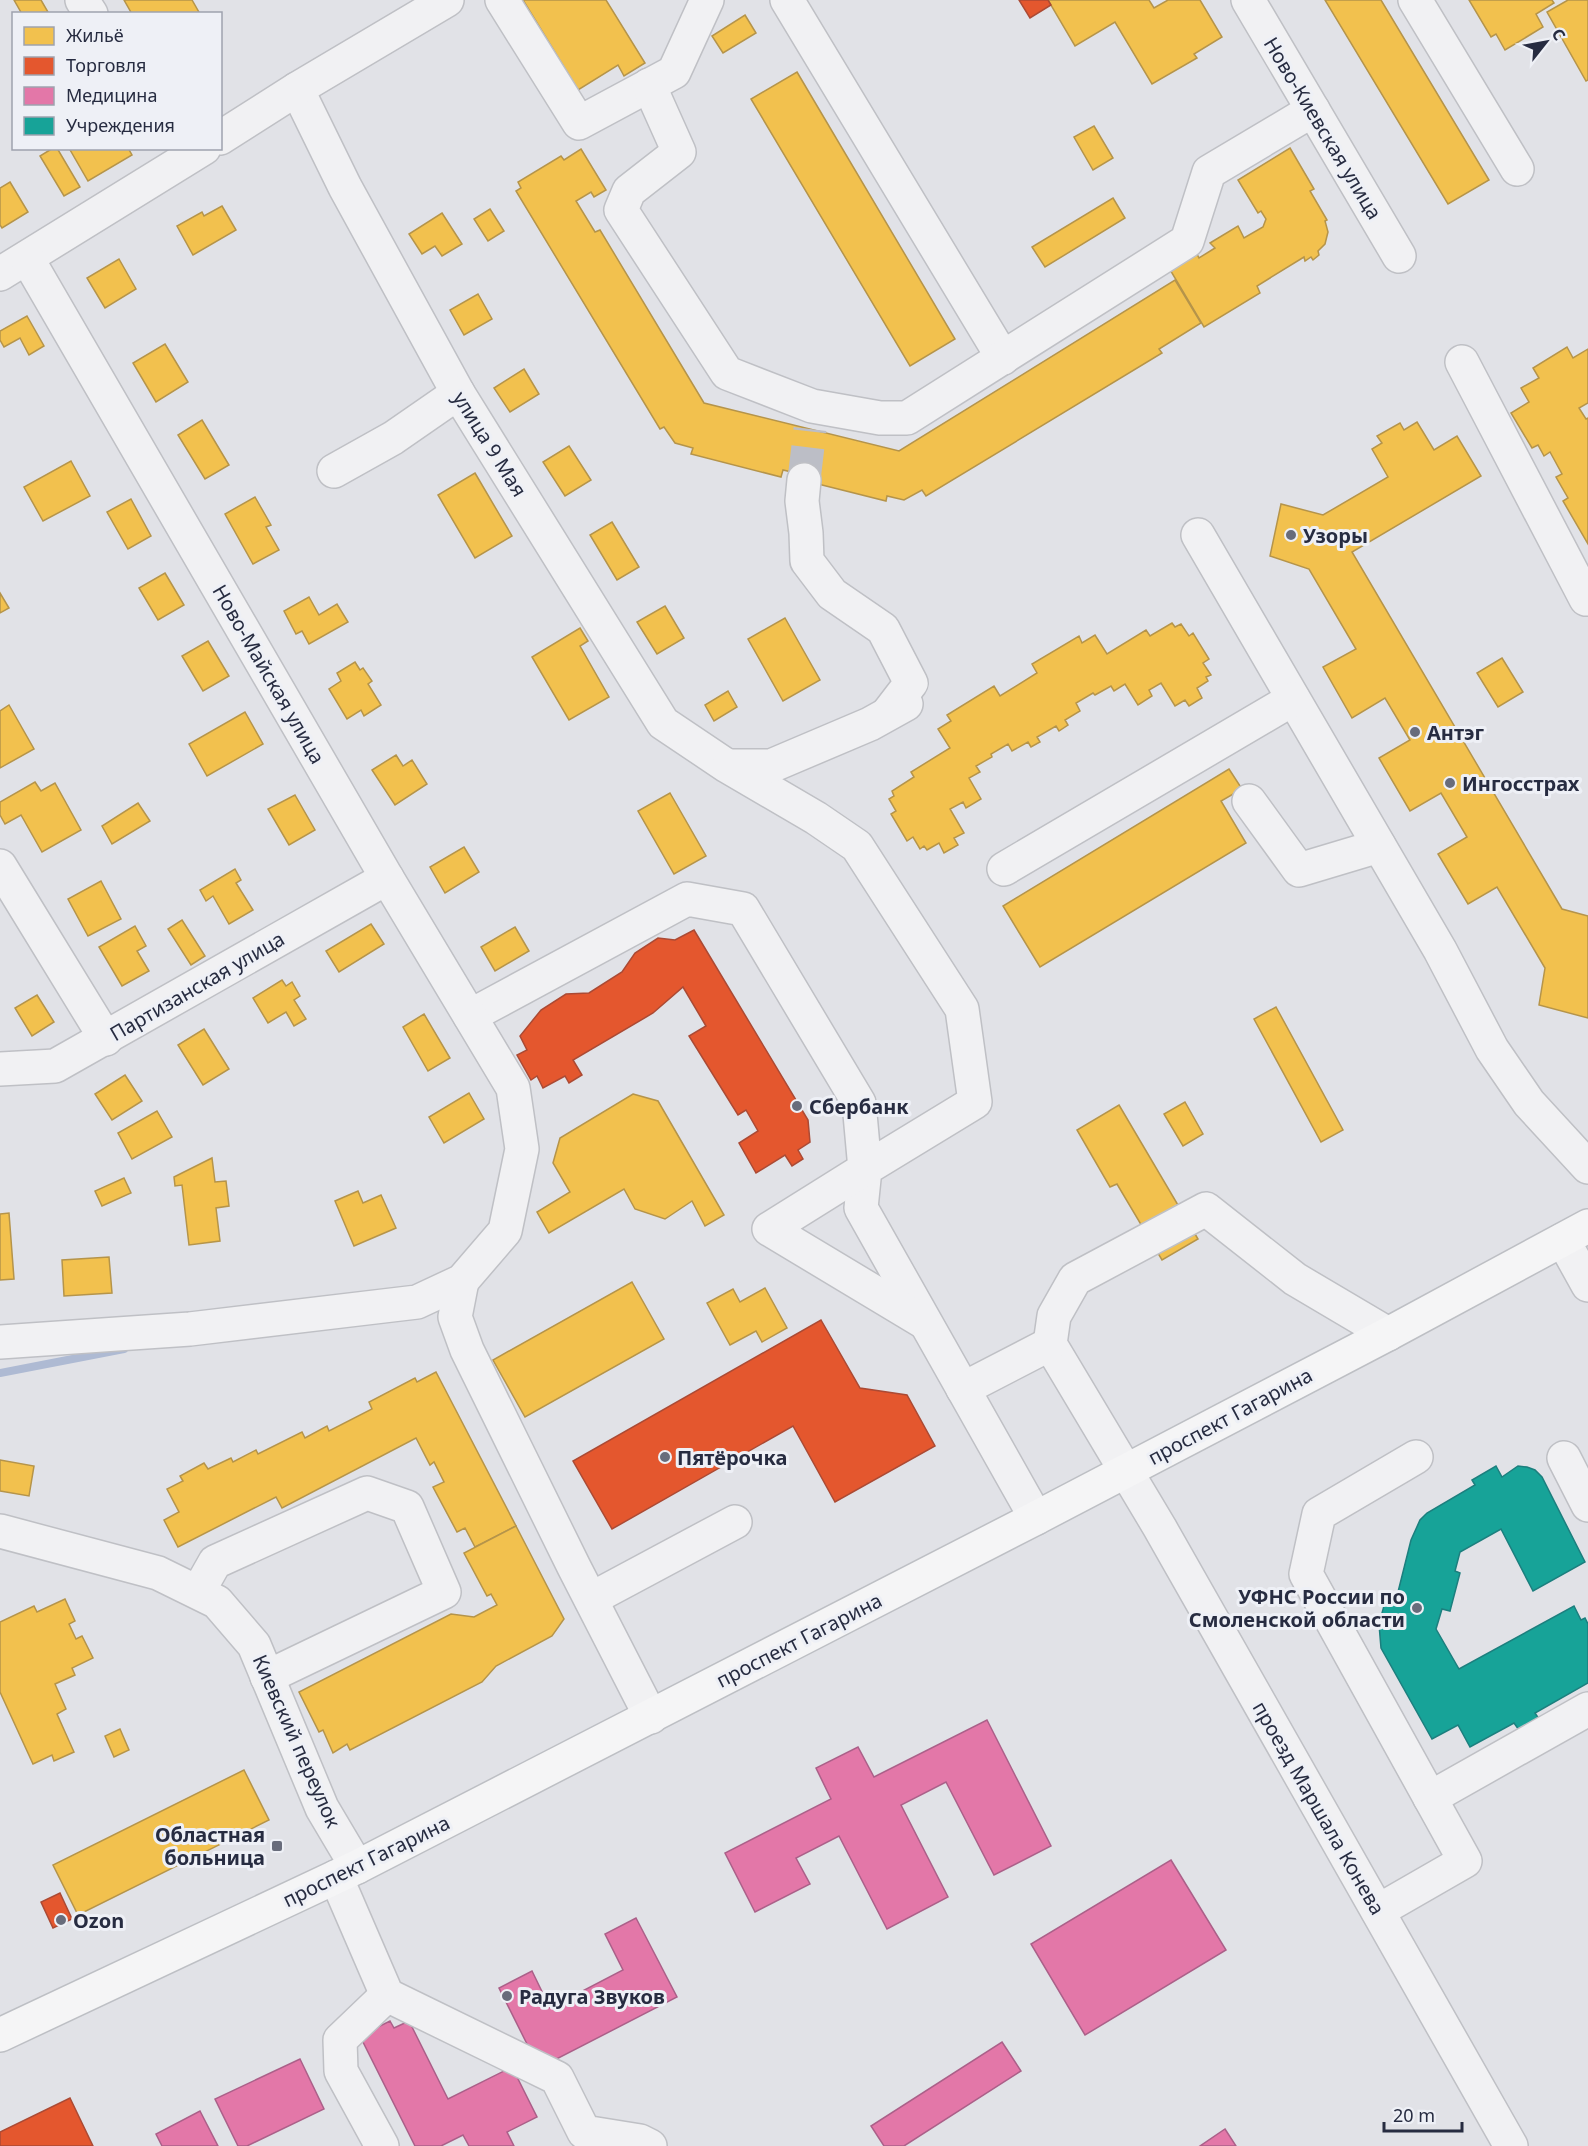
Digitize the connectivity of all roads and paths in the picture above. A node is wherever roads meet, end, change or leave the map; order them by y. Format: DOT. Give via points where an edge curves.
graph roads {
  1 [pos="447,0"];
  2 [pos="502,0"];
  3 [pos="707,0"];
  4 [pos="787,0"];
  5 [pos="1248,0"];
  6 [pos="1414,0"];
  7 [pos="409,10"];
  8 [pos="649,85"];
  9 [pos="297,89"];
  10 [pos="1313,110"];
  11 [pos="222,137"];
  12 [pos="186,153"];
  13 [pos="1517,169"];
  14 [pos="1399,256"];
  15 [pos="27,258"];
  16 [pos="0,274"];
  17 [pos="1003,358"];
  18 [pos="1462,362"];
  19 [pos="458,393"];
  20 [pos="334,471"];
  21 [pos="804,480"];
  22 [pos="1198,535"];
  23 [pos="1588,598"];
  24 [pos="1293,699"];
  25 [pos="727,766"];
  26 [pos="1249,801"];
  27 [pos="1379,846"];
  28 [pos="0,866"];
  29 [pos="1004,868"];
  30 [pos="387,878"];
  31 [pos="470,1016"];
  32 [pos="106,1039"];
  33 [pos="0,1070"];
  34 [pos="1588,1167"];
  35 [pos="865,1169"];
  36 [pos="1575,1233"];
  37 [pos="462,1281"];
  38 [pos="1588,1285"];
  39 [pos="926,1323"];
  40 [pos="1388,1334"];
  41 [pos="0,1342"];
  42 [pos="1050,1344"];
  43 [pos="963,1389"];
  44 [pos="1416,1457"];
  45 [pos="1564,1458"];
  46 [pos="1127,1470"];
  47 [pos="1588,1505"];
  48 [pos="1036,1518"];
  49 [pos="735,1522"];
  50 [pos="0,1531"];
  51 [pos="198,1592"];
  52 [pos="591,1599"];
  53 [pos="267,1677"];
  54 [pos="1588,1709"];
  55 [pos="651,1717"];
  56 [pos="1430,1798"];
  57 [pos="346,1872"];
  58 [pos="1378,1911"];
  59 [pos="387,1995"];
  60 [pos="3,2027"];
  61 [pos="382,2146"];
  62 [pos="650,2146"];
  63 [pos="1511,2146"];
  1 -- 7 [label="street"];
  2 -- 8 [label="street" via="579,123"];
  3 -- 8 [label="street" via="674,72"];
  4 -- 17 [label="street"];
  5 -- 10 [label="street, Ново-Киевская улица"];
  6 -- 13 [label="street"];
  7 -- 9 [label="street"];
  8 -- 17 [label="street" via="679,152 629,191 621,210 727,373 811,418 907,418"];
  9 -- 11 [label="street"];
  9 -- 19 [label="street, улица 9 Мая" via="345,187"];
  10 -- 14 [label="street, Ново-Киевская улица"];
  10 -- 17 [label="street" via="1209,172 1187,241"];
  12 -- 15 [label="street"];
  15 -- 16 [label="street"];
  15 -- 30 [label="street, Ново-Майская улица"];
  18 -- 23 [label="street"];
  19 -- 20 [label="street" via="393,438"];
  19 -- 25 [label="street, улица 9 Мая" via="663,723"];
  21 -- 25 [label="street" via="807,561 832,594 883,628 910,683 898,708 870,724 771,766"];
  22 -- 24 [label="street"];
  24 -- 27 [label="street"];
  24 -- 29 [label="street"];
  25 -- 35 [label="street, улица 9 Мая" via="857,846 962,1009 975,1102"];
  26 -- 27 [label="street" via="1299,870"];
  27 -- 34 [label="street" via="1492,1049 1529,1103"];
  28 -- 32 [label="street"];
  30 -- 31 [label="street, Ново-Майская улица"];
  30 -- 32 [label="street, Партизанская улица"];
  31 -- 35 [label="street" via="687,899 743,909 859,1103"];
  31 -- 37 [label="street, Ново-Майская улица" via="513,1088 522,1149 505,1231"];
  32 -- 33 [label="street, Партизанская улица" via="55,1066"];
  35 -- 39 [label="street" via="861,1208"];
  35 -- 39 [label="street" via="769,1229"];
  36 -- 38 [label="street"];
  36 -- 40 [label="main road, проспект Гагарина"];
  37 -- 41 [label="street" via="417,1302 190,1329"];
  37 -- 52 [label="street" via="455,1317 467,1350"];
  39 -- 43 [label="street"];
  40 -- 42 [label="street" via="1295,1279 1206,1209 1075,1279 1054,1316"];
  40 -- 46 [label="main road, проспект Гагарина"];
  42 -- 43 [label="street"];
  42 -- 46 [label="street, проезд Маршала Конева"];
  43 -- 48 [label="street"];
  44 -- 56 [label="street" via="1319,1514 1306,1574"];
  45 -- 47 [label="street"];
  46 -- 48 [label="main road, проспект Гагарина"];
  46 -- 58 [label="street, проезд Маршала Конева"];
  48 -- 55 [label="main road, проспект Гагарина"];
  49 -- 52 [label="street"];
  50 -- 51 [label="street, Киевский переулок" via="158,1573"];
  51 -- 53 [label="street, Киевский переулок" via="217,1602 254,1645"];
  51 -- 53 [label="street" via="215,1562 367,1493 407,1507 444,1592"];
  52 -- 55 [label="street"];
  53 -- 57 [label="street, Киевский переулок"];
  54 -- 56 [label="street"];
  55 -- 57 [label="main road, проспект Гагарина"];
  56 -- 58 [label="street" via="1466,1861"];
  57 -- 59 [label="street, Киевский переулок"];
  57 -- 60 [label="main road, проспект Гагарина"];
  58 -- 63 [label="street, проезд Маршала Конева"];
  59 -- 61 [label="street" via="340,2040 341,2071"];
  59 -- 62 [label="street" via="556,2078 584,2132"];
}
